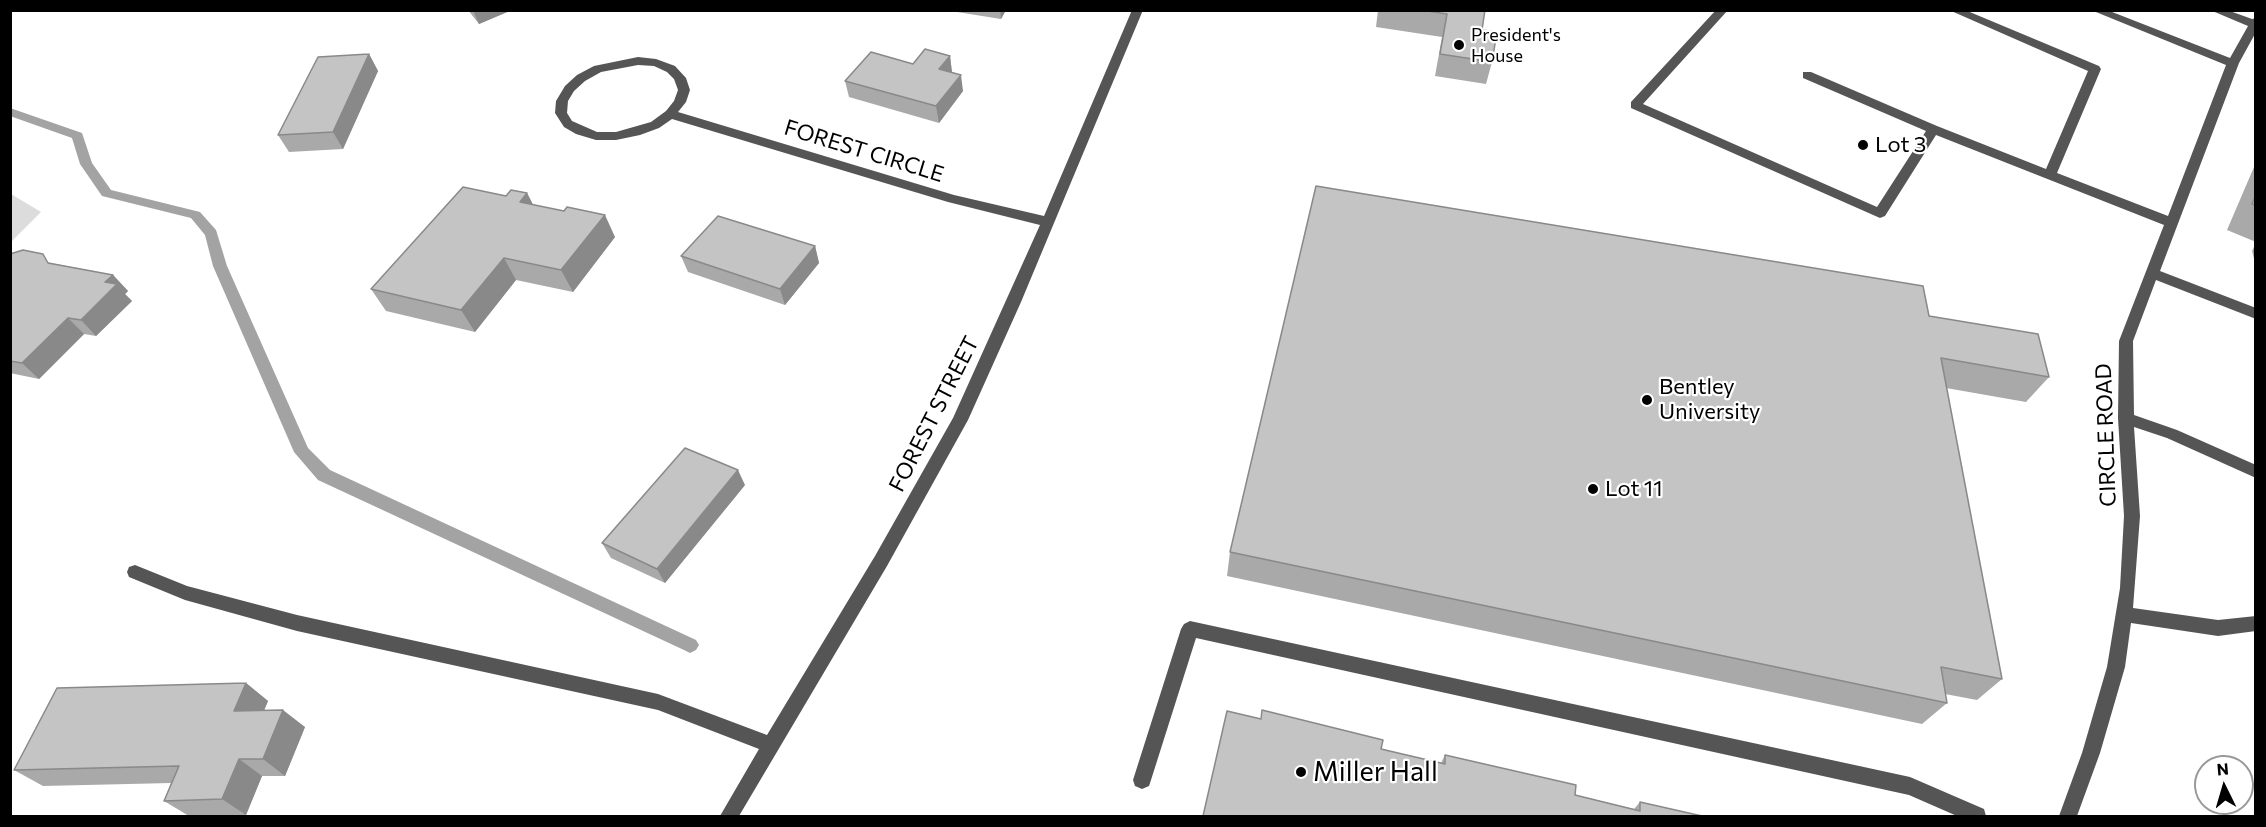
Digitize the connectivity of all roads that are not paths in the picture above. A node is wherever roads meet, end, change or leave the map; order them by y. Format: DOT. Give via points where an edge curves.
graph roads {
  1 [pos="1138,10"];
  2 [pos="1723,10"];
  3 [pos="1954,10"];
  4 [pos="2096,10"];
  5 [pos="2215,10"];
  6 [pos="2255,22"];
  7 [pos="2233,63"];
  8 [pos="1807,75"];
  9 [pos="670,114"];
  10 [pos="1933,129"];
  11 [pos="2050,175"];
  12 [pos="1048,222"];
  13 [pos="2170,222"];
  14 [pos="2154,274"];
  15 [pos="2256,314"];
  16 [pos="2126,418"];
  17 [pos="2256,472"];
  18 [pos="135,572"];
  19 [pos="2124,614"];
  20 [pos="2256,623"];
  21 [pos="772,746"];
  22 [pos="1142,780"];
  23 [pos="729,816"];
  24 [pos="1977,816"];
  25 [pos="2068,816"];
  1 -- 12 [label="street, FOREST STREET"];
  2 -- 10 [label="street" via="1635,105 1880,213"];
  3 -- 11 [label="street" via="2095,69"];
  4 -- 7 [label="street"];
  5 -- 6 [label="street"];
  6 -- 7 [label="street, CIRCLE ROAD"];
  7 -- 13 [label="street, CIRCLE ROAD"];
  8 -- 10 [label="street"];
  9 -- 9 [label="street" via="684,90 680,78 671,69 638,61 618,63 581,78 562,101 561,113 580,131 596,136 636,132"];
  9 -- 12 [label="street, FOREST CIRCLE" via="953,200"];
  10 -- 11 [label="street"];
  11 -- 13 [label="street"];
  12 -- 21 [label="street, FOREST STREET" via="960,420"];
  13 -- 14 [label="street, CIRCLE ROAD"];
  14 -- 15 [label="street"];
  14 -- 16 [label="street, CIRCLE ROAD" via="2126,341"];
  16 -- 17 [label="street"];
  16 -- 19 [label="street, CIRCLE ROAD" via="2132,516"];
  18 -- 21 [label="street" via="185,593 297,623 658,702"];
  19 -- 20 [label="street" via="2218,628"];
  19 -- 25 [label="street, CIRCLE ROAD" via="2116,667"];
  21 -- 23 [label="street, FOREST STREET"];
  22 -- 24 [label="street" via="1190,629 1910,786"];
}
